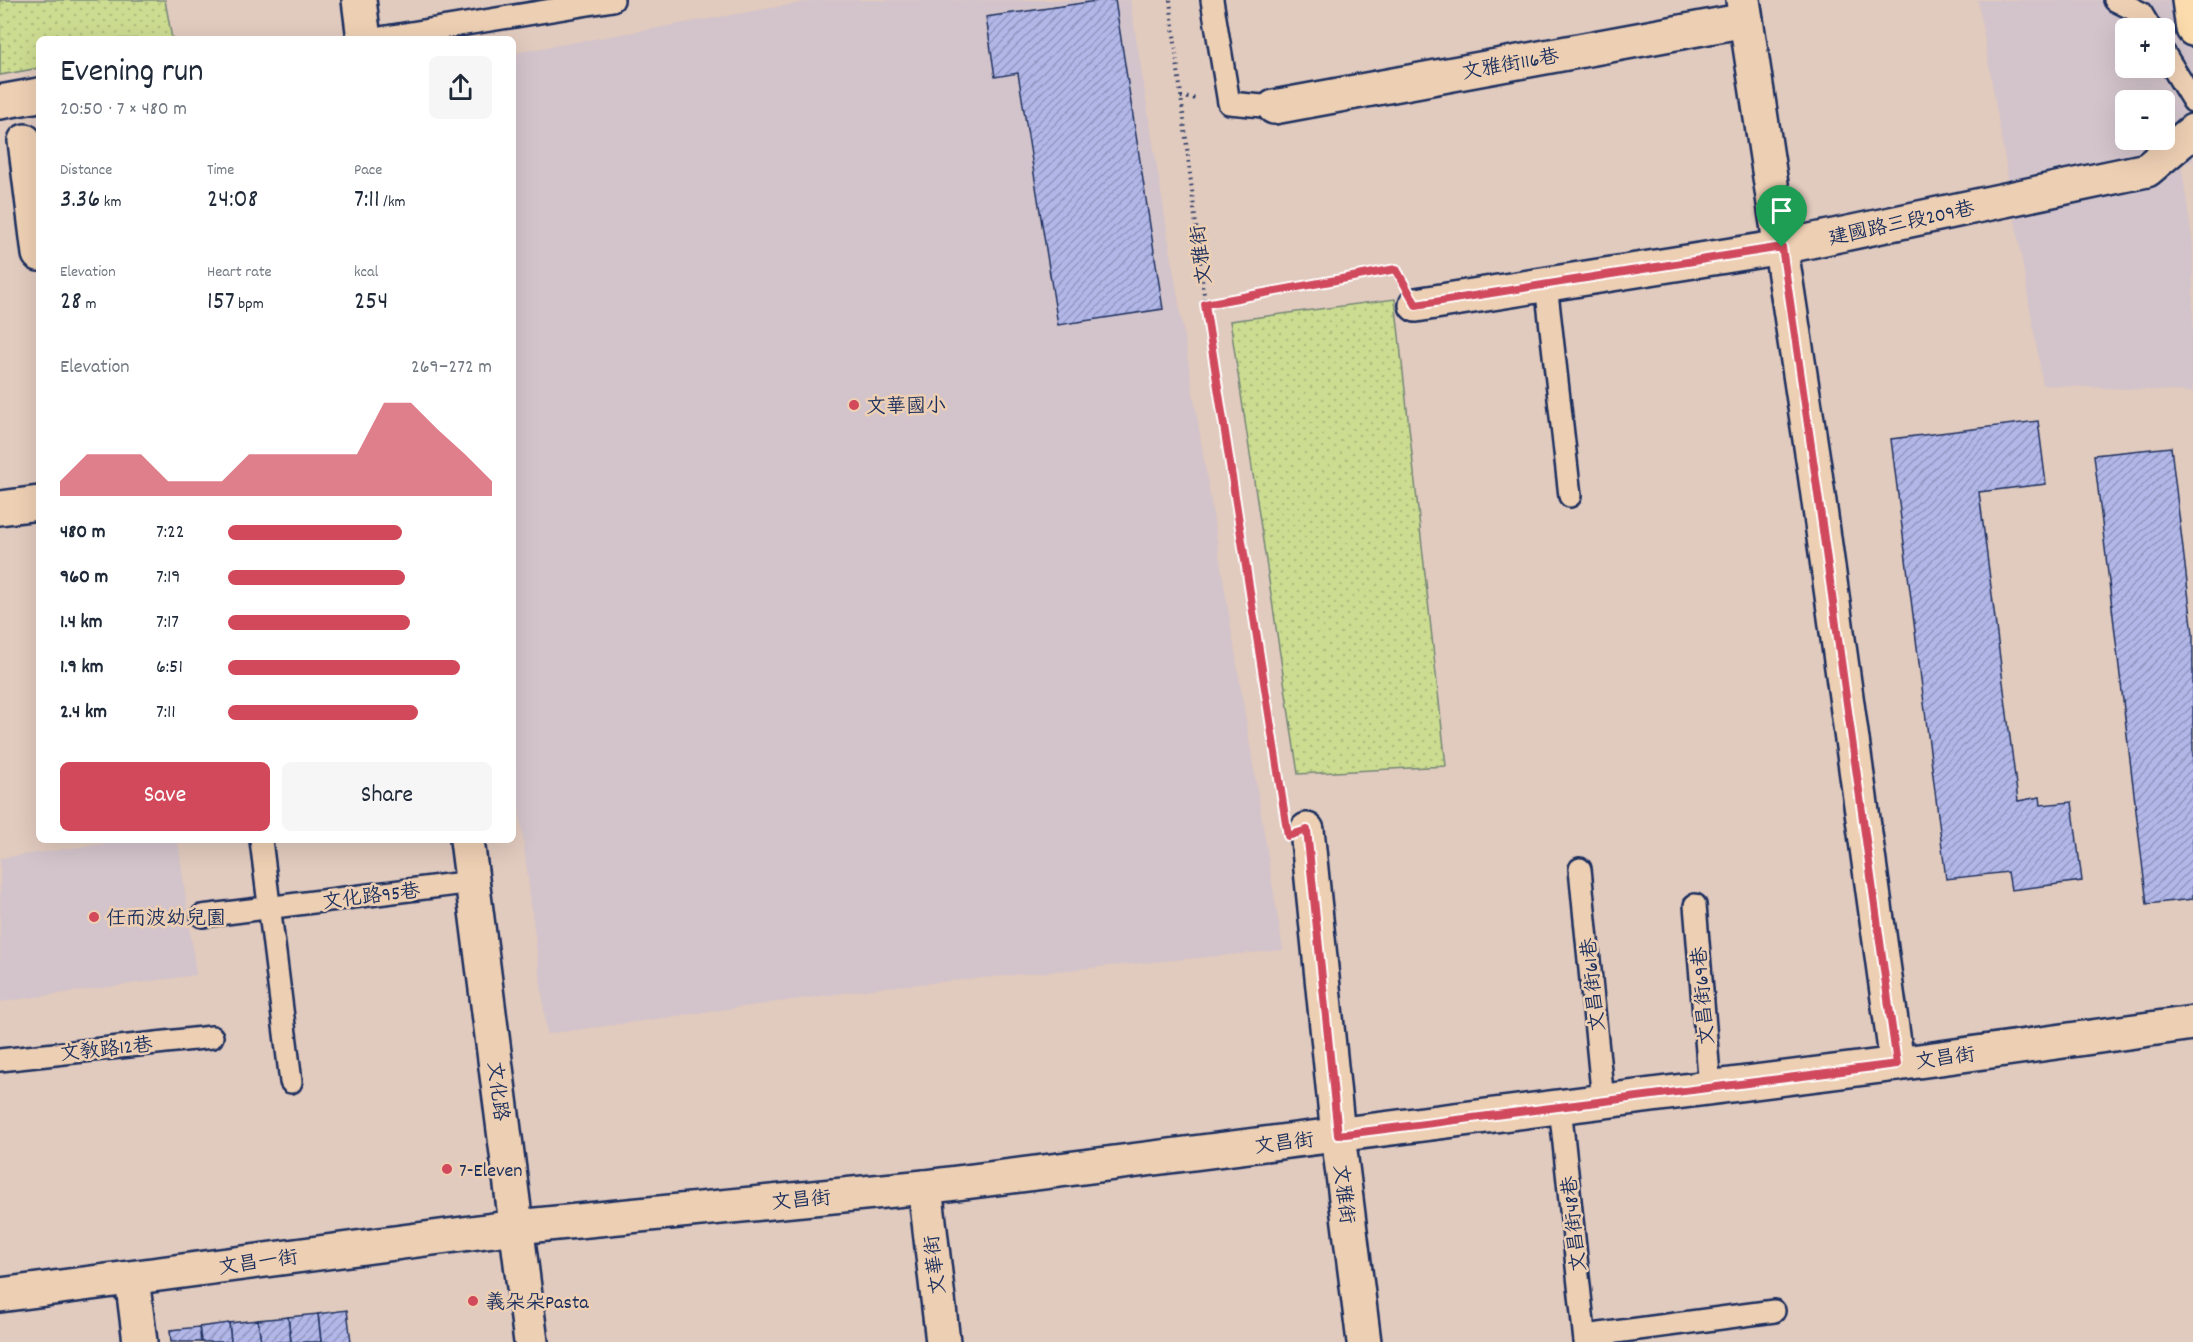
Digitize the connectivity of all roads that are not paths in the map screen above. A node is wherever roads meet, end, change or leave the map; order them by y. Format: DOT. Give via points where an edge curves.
graph roads {
  1 [pos="359,0"];
  2 [pos="614,0"];
  3 [pos="1212,0"];
  4 [pos="2115,0"];
  5 [pos="2189,0"];
  6 [pos="1744,10"];
  7 [pos="2144,18"];
  8 [pos="2193,29"];
  9 [pos="364,36"];
  10 [pos="392,36"];
  11 [pos="2175,71"];
  12 [pos="36,96"];
  13 [pos="2193,101"];
  14 [pos="0,102"];
  15 [pos="1274,107"];
  16 [pos="2193,131"];
  17 [pos="25,141"];
  18 [pos="36,230"];
  19 [pos="1782,247"];
  20 [pos="1546,284"];
  21 [pos="1416,305"];
  22 [pos="1570,496"];
  23 [pos="36,503"];
  24 [pos="0,508"];
  25 [pos="1307,830"];
  26 [pos="261,843"];
  27 [pos="467,843"];
  28 [pos="1580,868"];
  29 [pos="472,882"];
  30 [pos="1695,905"];
  31 [pos="269,908"];
  32 [pos="202,916"];
  33 [pos="2193,1023"];
  34 [pos="212,1037"];
  35 [pos="0,1060"];
  36 [pos="1897,1064"];
  37 [pos="291,1082"];
  38 [pos="1710,1088"];
  39 [pos="1604,1101"];
  40 [pos="1560,1106"];
  41 [pos="1338,1135"];
  42 [pos="925,1187"];
  43 [pos="516,1227"];
  44 [pos="132,1278"];
  45 [pos="0,1295"];
  46 [pos="1774,1311"];
  47 [pos="1585,1339"];
  48 [pos="140,1342"];
  49 [pos="531,1342"];
  50 [pos="942,1342"];
  51 [pos="1364,1342"];
  1 -- 9 [label="street"];
  2 -- 10 [label="lane"];
  3 -- 15 [label="lane" via="1228,103"];
  4 -- 7 [label="lane"];
  5 -- 8 [label="main road"];
  6 -- 15 [label="street, 文雅街116巷"];
  6 -- 19 [label="street"];
  11 -- 13 [label="lane"];
  12 -- 14 [label="street"];
  16 -- 19 [label="street, 建國路三段209巷" via="2147,170"];
  17 -- 18 [label="street"];
  19 -- 20 [label="street, 建國路三段209巷"];
  19 -- 36 [label="street"];
  20 -- 21 [label="street, 建國路三段209巷"];
  20 -- 22 [label="lane"];
  23 -- 24 [label="street"];
  25 -- 41 [label="street, 文雅街"];
  26 -- 31 [label="lane"];
  27 -- 29 [label="street, 文化路"];
  28 -- 39 [label="lane, 文昌街61巷"];
  29 -- 31 [label="lane, 文化路95巷"];
  29 -- 43 [label="street, 文化路"];
  30 -- 38 [label="lane, 文昌街69巷"];
  31 -- 32 [label="lane, 文化路95巷"];
  31 -- 37 [label="lane"];
  33 -- 36 [label="street, 文昌街"];
  34 -- 35 [label="lane, 文教路12巷"];
  36 -- 38 [label="street, 文昌街"];
  38 -- 39 [label="street, 文昌街"];
  39 -- 40 [label="street, 文昌街"];
  40 -- 41 [label="street, 文昌街"];
  40 -- 47 [label="lane, 文昌街48巷"];
  41 -- 42 [label="street, 文昌街"];
  41 -- 51 [label="street, 文雅街"];
  42 -- 43 [label="street, 文昌街"];
  42 -- 50 [label="street, 文華街"];
  43 -- 44 [label="street, 文昌一街"];
  43 -- 49 [label="street, 文化路"];
  44 -- 45 [label="street, 文昌一街"];
  44 -- 48 [label="street"];
  46 -- 47 [label="lane"];
}
